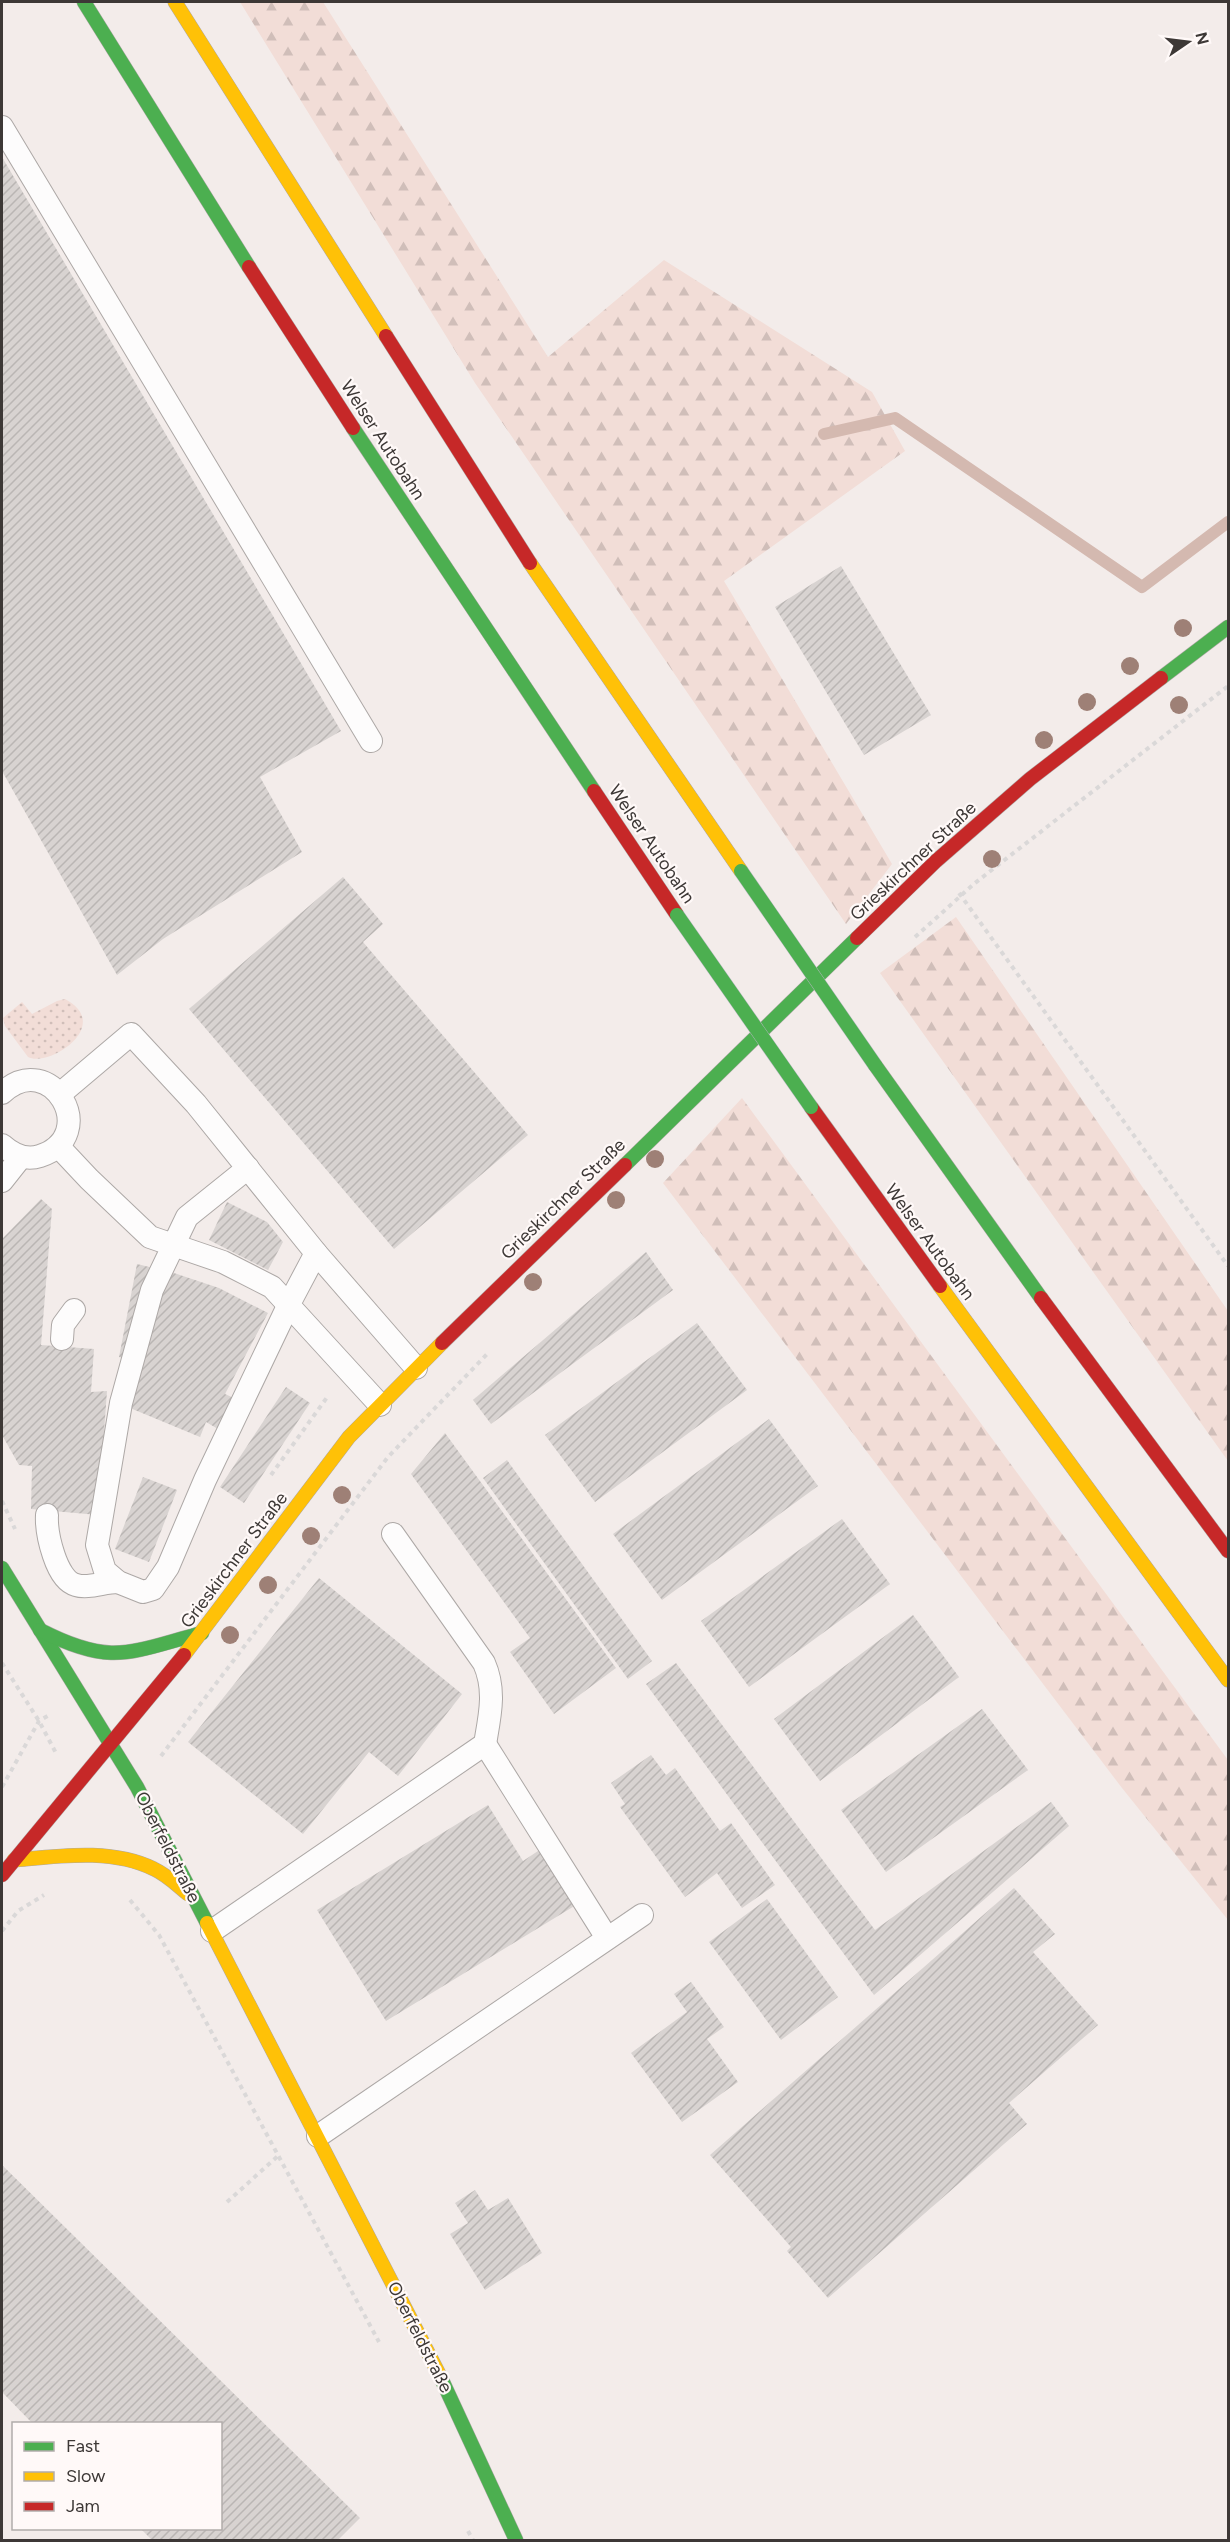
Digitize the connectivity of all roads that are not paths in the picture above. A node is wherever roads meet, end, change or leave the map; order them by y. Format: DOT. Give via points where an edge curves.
graph roads {
  1 [pos="84,2"];
  2 [pos="175,2"];
  3 [pos="2,126"];
  4 [pos="1228,627"];
  5 [pos="371,741"];
  6 [pos="2,1093"];
  7 [pos="60,1094"];
  8 [pos="2,1145"];
  9 [pos="58,1146"];
  10 [pos="21,1156"];
  11 [pos="248,1168"];
  12 [pos="2,1181"];
  13 [pos="173,1244"];
  14 [pos="316,1253"];
  15 [pos="289,1304"];
  16 [pos="74,1310"];
  17 [pos="62,1339"];
  18 [pos="416,1368"];
  19 [pos="381,1405"];
  20 [pos="47,1515"];
  21 [pos="393,1534"];
  22 [pos="1228,1551"];
  23 [pos="2,1568"];
  24 [pos="118,1582"];
  25 [pos="40,1630"];
  26 [pos="202,1633"];
  27 [pos="1228,1680"];
  28 [pos="485,1744"];
  29 [pos="112,1746"];
  30 [pos="15,1860"];
  31 [pos="2,1875"];
  32 [pos="194,1898"];
  33 [pos="642,1915"];
  34 [pos="212,1931"];
  35 [pos="607,1938"];
  36 [pos="318,2136"];
  37 [pos="516,2541"];
  1 -- 27 [label="main road, Welser Autobahn, bridge" via="276,309 677,915 1048,1436"];
  2 -- 22 [label="main road, bridge" via="498,515 875,1065 1076,1347"];
  3 -- 5 [label="lane"];
  4 -- 18 [label="main road, Grieskirchner Straße" via="1030,779 936,861"];
  6 -- 7 [label="lane" via="30,1080"];
  7 -- 9 [label="lane" via="69,1114"];
  7 -- 11 [label="lane" via="131,1034"];
  8 -- 10 [label="lane"];
  9 -- 10 [label="lane" via="35,1158"];
  9 -- 13 [label="lane" via="150,1237"];
  10 -- 12 [label="lane"];
  11 -- 13 [label="lane" via="187,1217"];
  11 -- 14 [label="lane"];
  13 -- 15 [label="lane" via="223,1262 272,1287"];
  13 -- 24 [label="lane" via="152,1290 121,1403 97,1545 105,1571"];
  14 -- 15 [label="lane"];
  14 -- 18 [label="lane"];
  15 -- 19 [label="lane"];
  15 -- 24 [label="lane" via="168,1567 153,1589 143,1592"];
  16 -- 17 [label="lane" via="63,1325"];
  18 -- 19 [label="main road, Grieskirchner Straße"];
  19 -- 26 [label="main road, Grieskirchner Straße" via="349,1437"];
  20 -- 24 [label="lane" via="46,1529 60,1572 73,1585"];
  21 -- 28 [label="lane" via="484,1663 491,1679 492,1700"];
  23 -- 25 [label="main road, Oberfeldstraße"];
  25 -- 26 [label="main road" via="70,1645 123,1654"];
  25 -- 29 [label="main road, Oberfeldstraße"];
  26 -- 29 [label="main road, Grieskirchner Straße"];
  28 -- 34 [label="lane"];
  28 -- 35 [label="lane"];
  29 -- 30 [label="main road, Grieskirchner Straße"];
  29 -- 32 [label="main road, Oberfeldstraße"];
  30 -- 31 [label="main road, Grieskirchner Straße"];
  30 -- 32 [label="main road" via="103,1856 152,1867"];
  32 -- 34 [label="main road, Oberfeldstraße"];
  33 -- 35 [label="lane"];
  34 -- 36 [label="main road, Oberfeldstraße"];
  35 -- 36 [label="lane"];
  36 -- 37 [label="main road, Oberfeldstraße" via="434,2362"];
}
